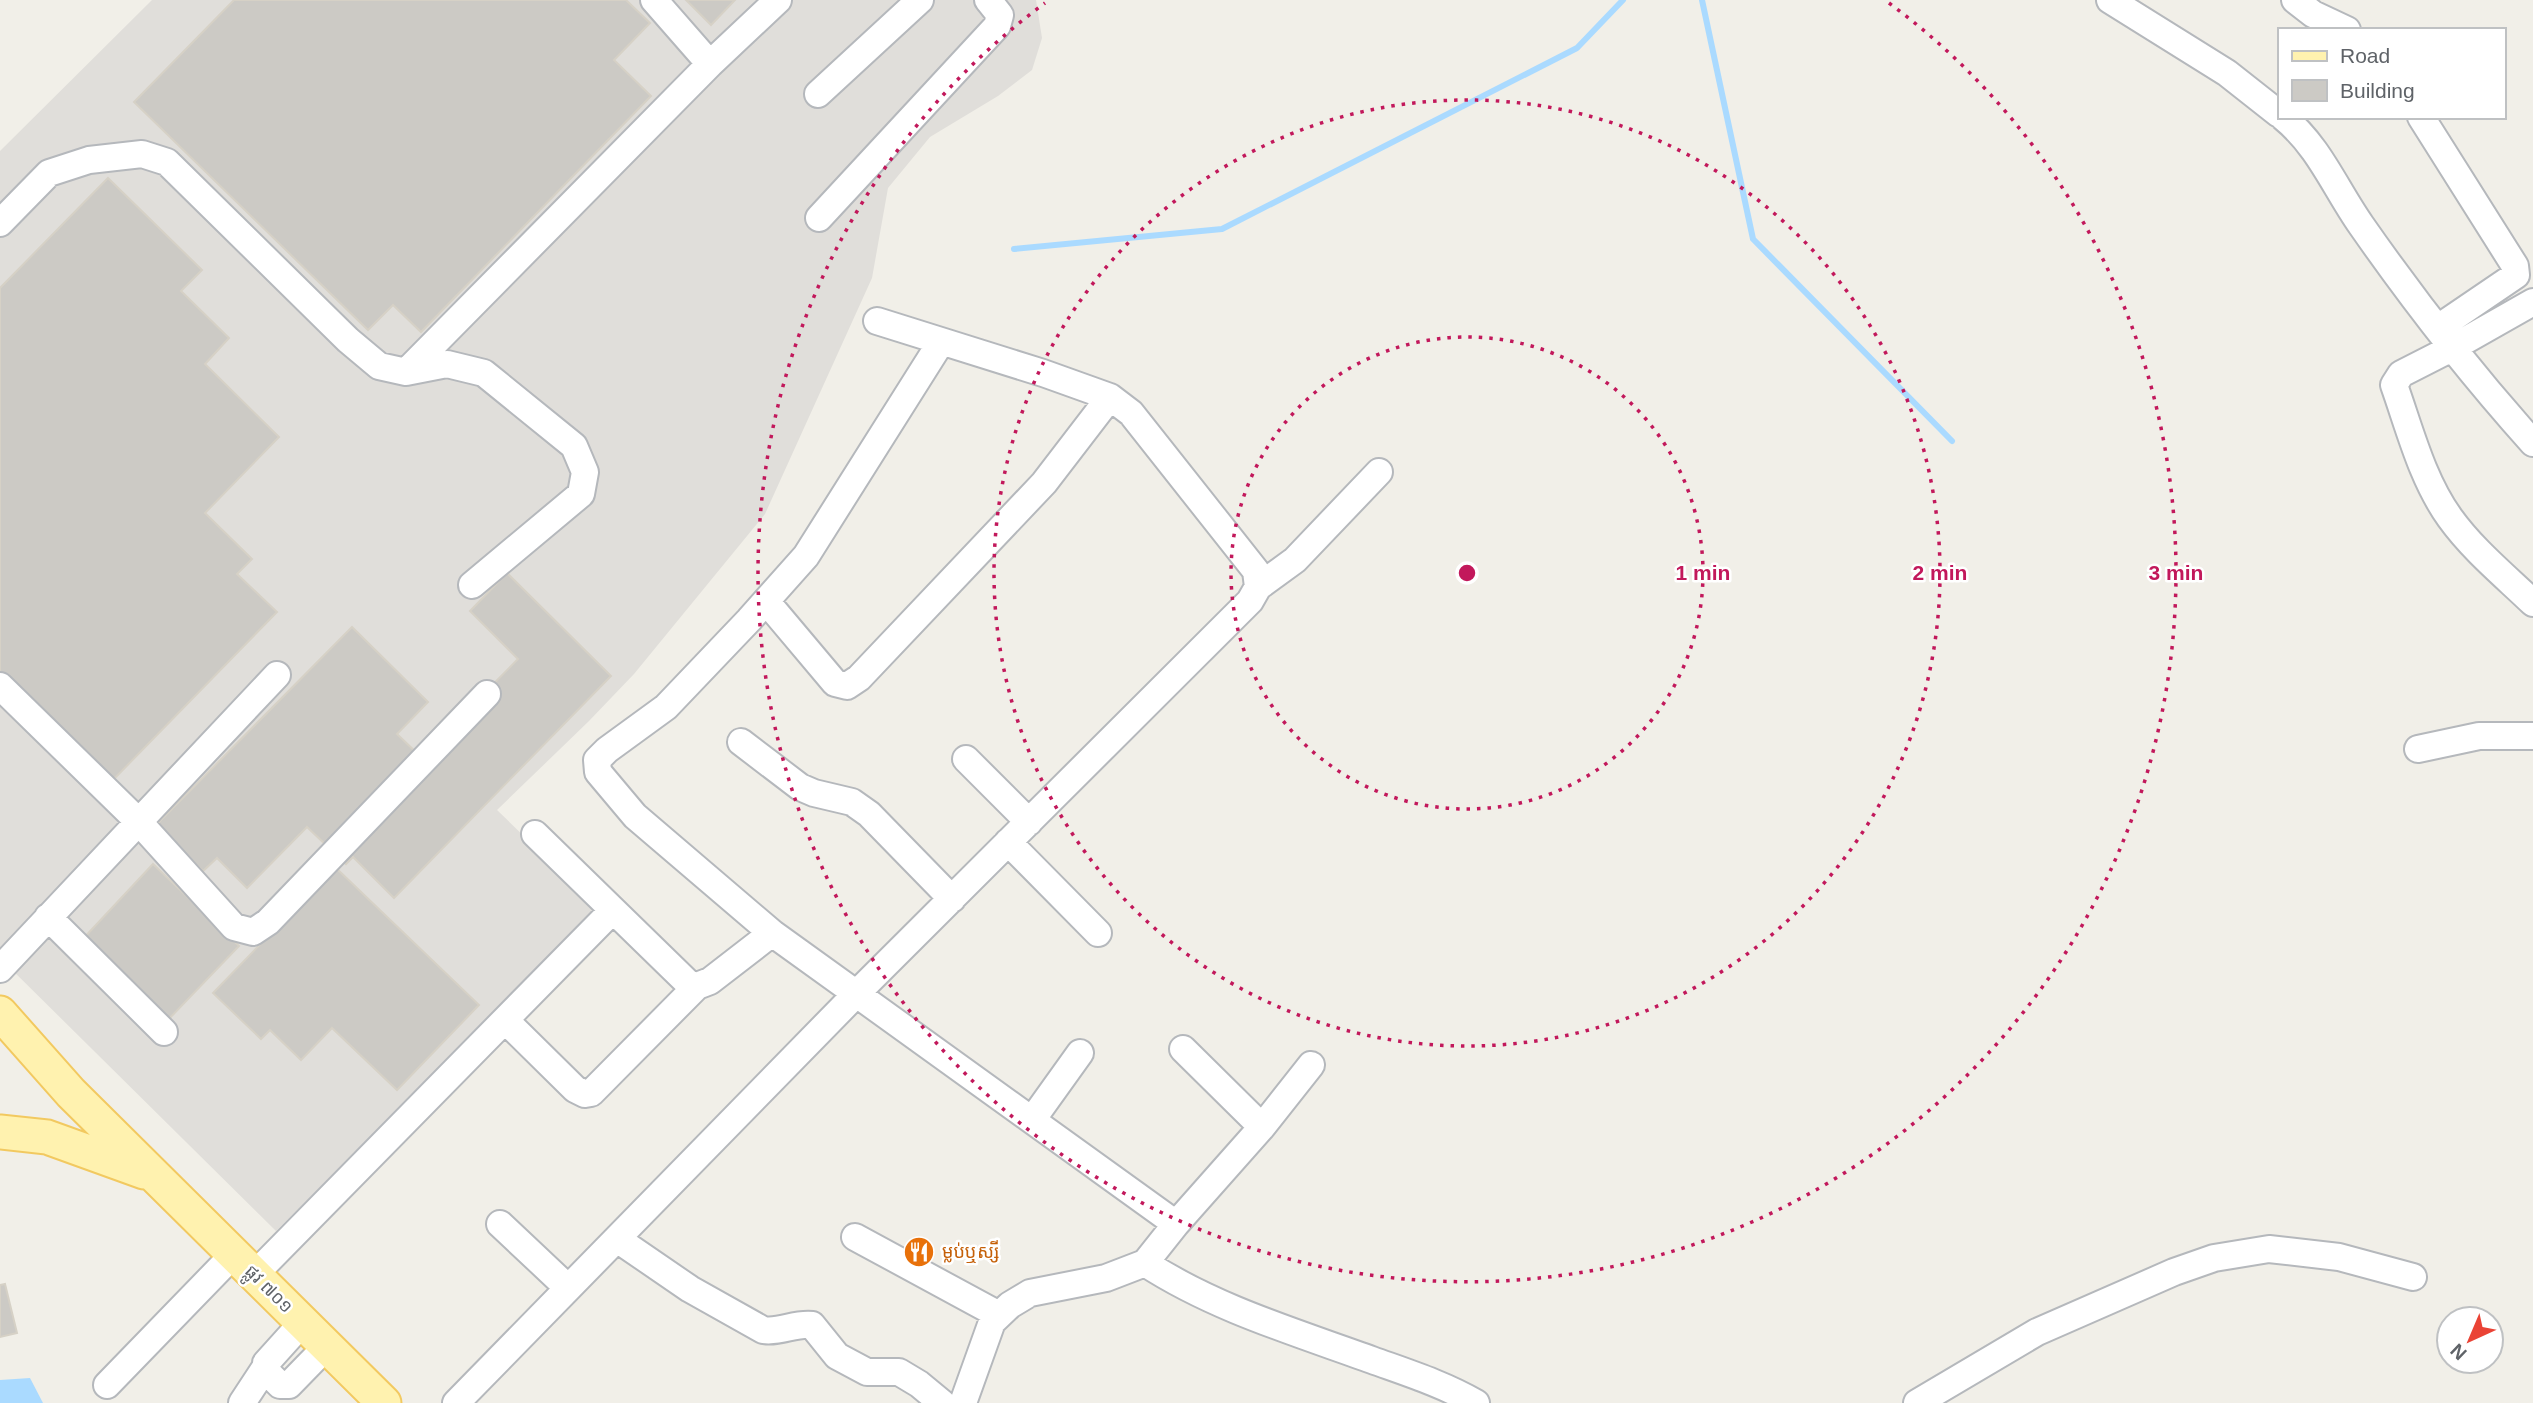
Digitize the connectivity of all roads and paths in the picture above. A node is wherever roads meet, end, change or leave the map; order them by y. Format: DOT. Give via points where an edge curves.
graph roads {
  1 [pos="654,0"];
  2 [pos="778,0"];
  3 [pos="920,0"];
  4 [pos="988,0"];
  5 [pos="2110,0"];
  6 [pos="2295,0"];
  7 [pos="2343,28"];
  8 [pos="710,64"];
  9 [pos="818,94"];
  10 [pos="2278,114"];
  11 [pos="2285,119"];
  12 [pos="2422,119"];
  13 [pos="820,218"];
  14 [pos="0,223"];
  15 [pos="2533,302"];
  16 [pos="877,321"];
  17 [pos="2445,338"];
  18 [pos="941,342"];
  19 [pos="406,372"];
  20 [pos="1110,397"];
  21 [pos="2533,443"];
  22 [pos="1380,472"];
  23 [pos="472,585"];
  24 [pos="1258,587"];
  25 [pos="766,601"];
  26 [pos="2533,603"];
  27 [pos="276,675"];
  28 [pos="0,686"];
  29 [pos="487,694"];
  30 [pos="2533,736"];
  31 [pos="741,742"];
  32 [pos="2418,749"];
  33 [pos="966,759"];
  34 [pos="138,821"];
  35 [pos="1029,822"];
  36 [pos="536,834"];
  37 [pos="1008,842"];
  38 [pos="953,899"];
  39 [pos="613,910"];
  40 [pos="48,917"];
  41 [pos="772,933"];
  42 [pos="1098,933"];
  43 [pos="0,969"];
  44 [pos="697,986"];
  45 [pos="857,993"];
  46 [pos="0,1013"];
  47 [pos="505,1020"];
  48 [pos="164,1032"];
  49 [pos="1183,1049"];
  50 [pos="1080,1053"];
  51 [pos="1311,1065"];
  52 [pos="1032,1120"];
  53 [pos="1262,1127"];
  54 [pos="0,1132"];
  55 [pos="153,1175"];
  56 [pos="500,1224"];
  57 [pos="1176,1224"];
  58 [pos="855,1237"];
  59 [pos="617,1239"];
  60 [pos="1145,1263"];
  61 [pos="244,1264"];
  62 [pos="2413,1277"];
  63 [pos="568,1288"];
  64 [pos="999,1315"];
  65 [pos="303,1322"];
  66 [pos="327,1346"];
  67 [pos="265,1368"];
  68 [pos="107,1385"];
  69 [pos="1944,1387"];
  70 [pos="242,1403"];
  71 [pos="384,1403"];
  72 [pos="456,1403"];
  73 [pos="942,1403"];
  74 [pos="963,1403"];
  75 [pos="1476,1403"];
  76 [pos="1917,1403"];
  77 [pos="1965,1403"];
  1 -- 8 [label="street"];
  2 -- 8 [label="street"];
  3 -- 9 [label="street"];
  4 -- 13 [label="street" via="1000,15 997,26"];
  5 -- 10 [label="street" via="2227,73"];
  6 -- 7 [label="street"];
  8 -- 19 [label="street"];
  11 -- 17 [label="street" via="2316,151 2359,223"];
  12 -- 17 [label="street" via="2515,266 2516,275"];
  14 -- 19 [label="street" via="49,173 89,160 142,154 167,162 348,340 379,366"];
  15 -- 17 [label="street"];
  16 -- 18 [label="street"];
  17 -- 21 [label="street"];
  17 -- 26 [label="street" via="2394,385 2422,468 2450,518"];
  18 -- 20 [label="street"];
  18 -- 25 [label="street" via="806,556"];
  19 -- 23 [label="street" via="447,364 484,373 574,446 585,472 581,494"];
  20 -- 24 [label="street" via="1131,413 1256,571"];
  20 -- 25 [label="street" via="1044,483 847,687 835,683"];
  22 -- 24 [label="street" via="1295,560"];
  24 -- 35 [label="street" via="1250,601"];
  25 -- 41 [label="street" via="666,706 597,760 598,772 635,816"];
  27 -- 34 [label="street"];
  28 -- 34 [label="street"];
  29 -- 34 [label="street" via="268,922 253,932 234,927"];
  30 -- 32 [label="street" via="2479,736"];
  31 -- 38 [label="street" via="800,787 852,802 869,814"];
  33 -- 35 [label="street"];
  34 -- 40 [label="street"];
  35 -- 37 [label="street"];
  36 -- 39 [label="street"];
  37 -- 38 [label="street"];
  37 -- 42 [label="street"];
  38 -- 45 [label="street"];
  39 -- 44 [label="street" via="689,984"];
  39 -- 47 [label="street"];
  40 -- 43 [label="street"];
  40 -- 48 [label="street"];
  41 -- 44 [label="street"];
  41 -- 45 [label="street"];
  44 -- 47 [label="street" via="591,1093 575,1089"];
  45 -- 52 [label="street"];
  45 -- 59 [label="street"];
  46 -- 55 [label="main road, ផ្លូវ ៧០១"];
  47 -- 61 [label="street"];
  49 -- 53 [label="street"];
  50 -- 52 [label="street"];
  51 -- 53 [label="street"];
  52 -- 57 [label="street"];
  53 -- 57 [label="street"];
  54 -- 55 [label="main road" via="47,1137"];
  55 -- 61 [label="main road, ផ្លូវ ៧០១"];
  56 -- 63 [label="street"];
  57 -- 60 [label="street"];
  58 -- 64 [label="street"];
  59 -- 63 [label="street"];
  59 -- 73 [label="street" via="690,1289 763,1330 812,1325 837,1356 867,1372 899,1372"];
  60 -- 64 [label="street" via="1106,1278 1030,1293"];
  60 -- 75 [label="street" via="1178,1284 1447,1387"];
  61 -- 65 [label="main road, ផ្លូវ ៧០១"];
  61 -- 68 [label="street"];
  62 -- 69 [label="street" via="2339,1256 2269,1249 2214,1258 2037,1332"];
  63 -- 72 [label="street"];
  64 -- 74 [label="street" via="992,1322"];
  65 -- 66 [label="main road, ផ្លូវ ៧០១"];
  65 -- 67 [label="street"];
  66 -- 67 [label="street" via="285,1387"];
  66 -- 71 [label="main road, ផ្លូវ ៧០១"];
  67 -- 70 [label="street"];
  69 -- 76 [label="street"];
  69 -- 77 [label="street"];
}
